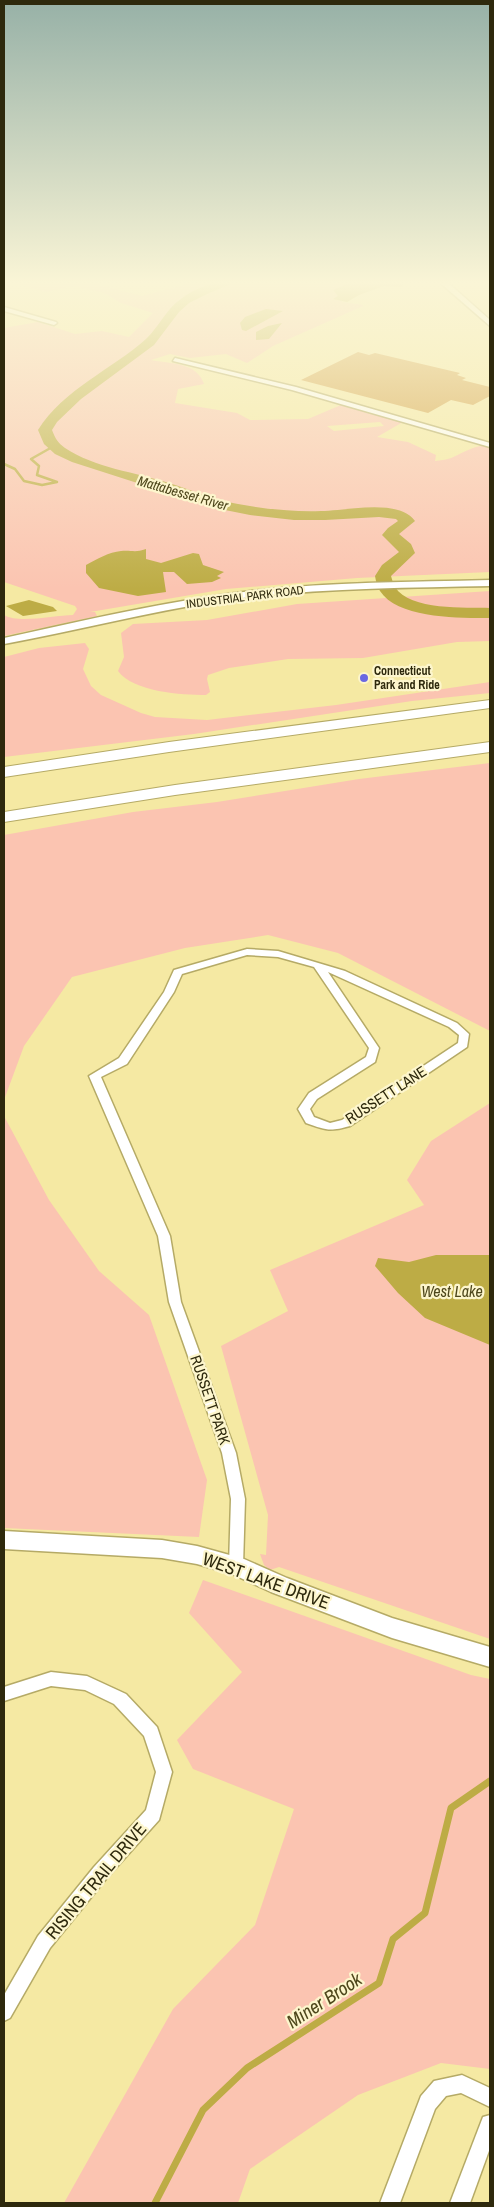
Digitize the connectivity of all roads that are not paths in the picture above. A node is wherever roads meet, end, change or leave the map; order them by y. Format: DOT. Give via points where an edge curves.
graph roads {
  1 [pos="268,383"];
  2 [pos="490,445"];
  3 [pos="490,583"];
  4 [pos="359,587"];
  5 [pos="4,641"];
  6 [pos="490,704"];
  7 [pos="490,747"];
  8 [pos="4,772"];
  9 [pos="4,817"];
  10 [pos="318,965"];
  11 [pos="164,1236"];
  12 [pos="4,1540"];
  13 [pos="236,1566"];
  14 [pos="490,1657"];
  15 [pos="4,1694"];
  16 [pos="4,2012"];
  17 [pos="490,2098"];
  18 [pos="490,2124"];
  19 [pos="390,2203"];
  20 [pos="460,2203"];
  1 -- 2 [label="street"];
  3 -- 4 [label="street, INDUSTRIAL PARK ROAD"];
  4 -- 5 [label="street, INDUSTRIAL PARK ROAD" via="220,598"];
  6 -- 8 [label="highway"];
  7 -- 9 [label="highway" via="132,796"];
  10 -- 10 [label="street, RUSSETT LANE" via="374,1048 371,1059 313,1096 304,1109 310,1120 329,1127 346,1123 463,1045 464,1034 453,1024 341,972"];
  10 -- 11 [label="street, RUSSETT LANE" via="278,954 247,952 178,972 169,992 123,1061 95,1076"];
  11 -- 13 [label="street, RUSSETT PARK" via="176,1302 231,1462 238,1499"];
  12 -- 13 [label="street, WEST LAKE DRIVE" via="162,1549"];
  13 -- 14 [label="street, WEST LAKE DRIVE" via="392,1628"];
  15 -- 16 [label="street, RISING TRAIL DRIVE" via="51,1679 87,1683 112,1695 120,1699 151,1732 164,1772 153,1814 44,1942"];
  17 -- 19 [label="street" via="462,2084 440,2088 428,2103"];
  18 -- 20 [label="street"];
}
